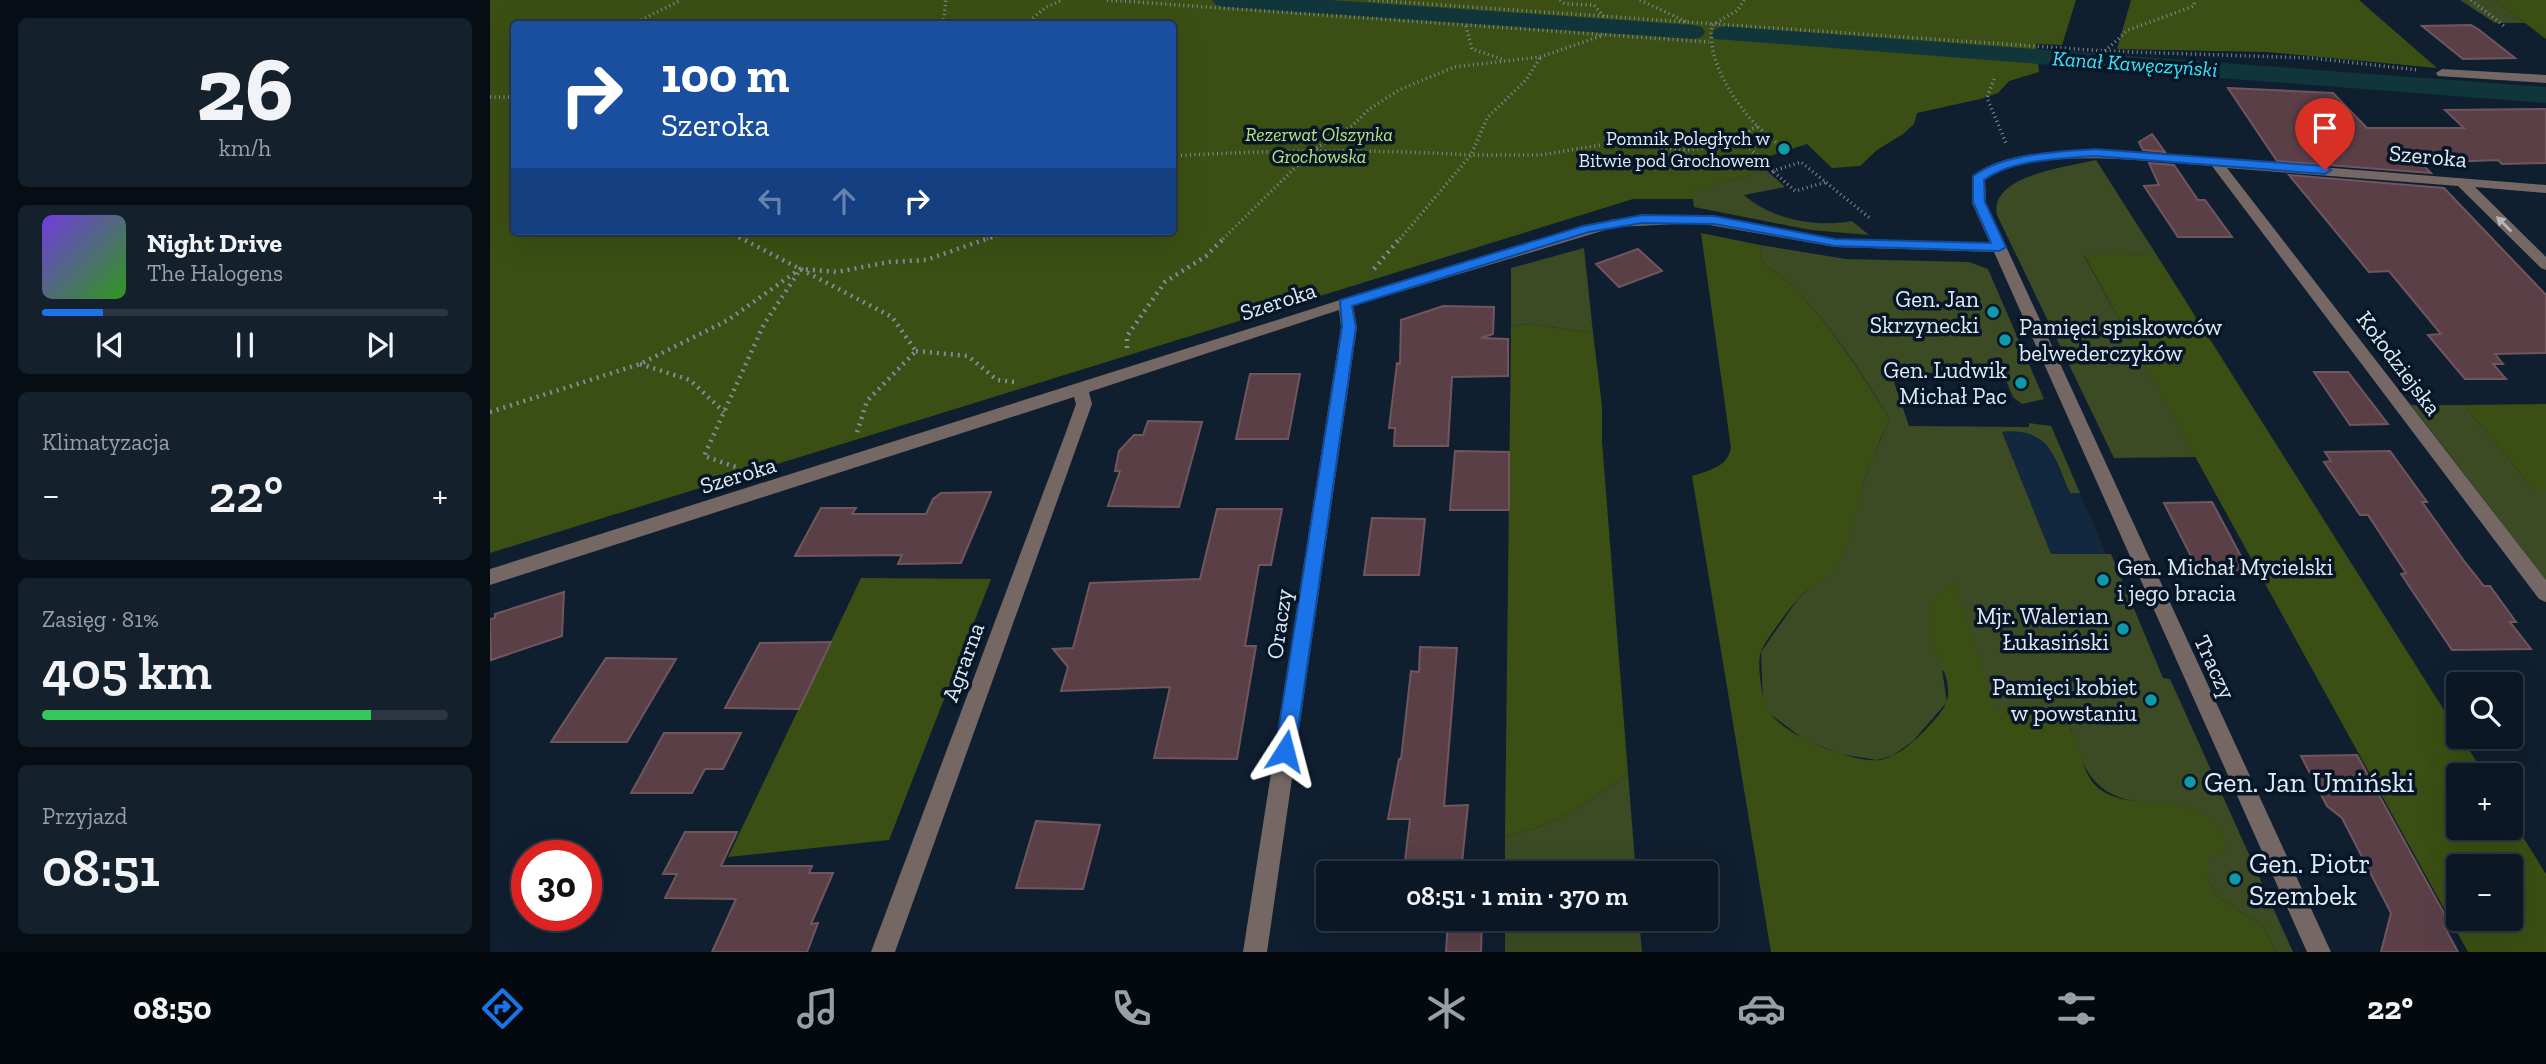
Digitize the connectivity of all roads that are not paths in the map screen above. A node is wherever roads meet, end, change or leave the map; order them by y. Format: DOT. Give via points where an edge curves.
graph roads {
  1 [pos="2442,73"];
  2 [pos="2546,79"];
  3 [pos="2215,160"];
  4 [pos="2462,182"];
  5 [pos="2546,189"];
  6 [pos="1999,247"];
  7 [pos="2546,265"];
  8 [pos="1345,303"];
  9 [pos="1080,389"];
  10 [pos="490,577"];
  11 [pos="2546,594"];
  12 [pos="883,952"];
  13 [pos="1255,952"];
  14 [pos="2319,952"];
  1 -- 2 [label="street"];
  3 -- 4 [label="street, Szeroka"];
  3 -- 6 [label="street, Szeroka" via="2094,153 2014,161 1992,168 1978,178 1979,202"];
  3 -- 11 [label="street, Kołodziejska"];
  4 -- 5 [label="street, Szeroka"];
  7 -- 4 [label="street, one-way"];
  6 -- 8 [label="street, Szeroka" via="1824,241 1714,220 1634,220 1587,228"];
  6 -- 14 [label="street, Traczy"];
  8 -- 9 [label="street, Szeroka"];
  8 -- 13 [label="street, Oraczy" via="1349,316 1346,348"];
  9 -- 10 [label="street, Szeroka"];
  9 -- 12 [label="street, Agrarna" via="1084,404"];
}
